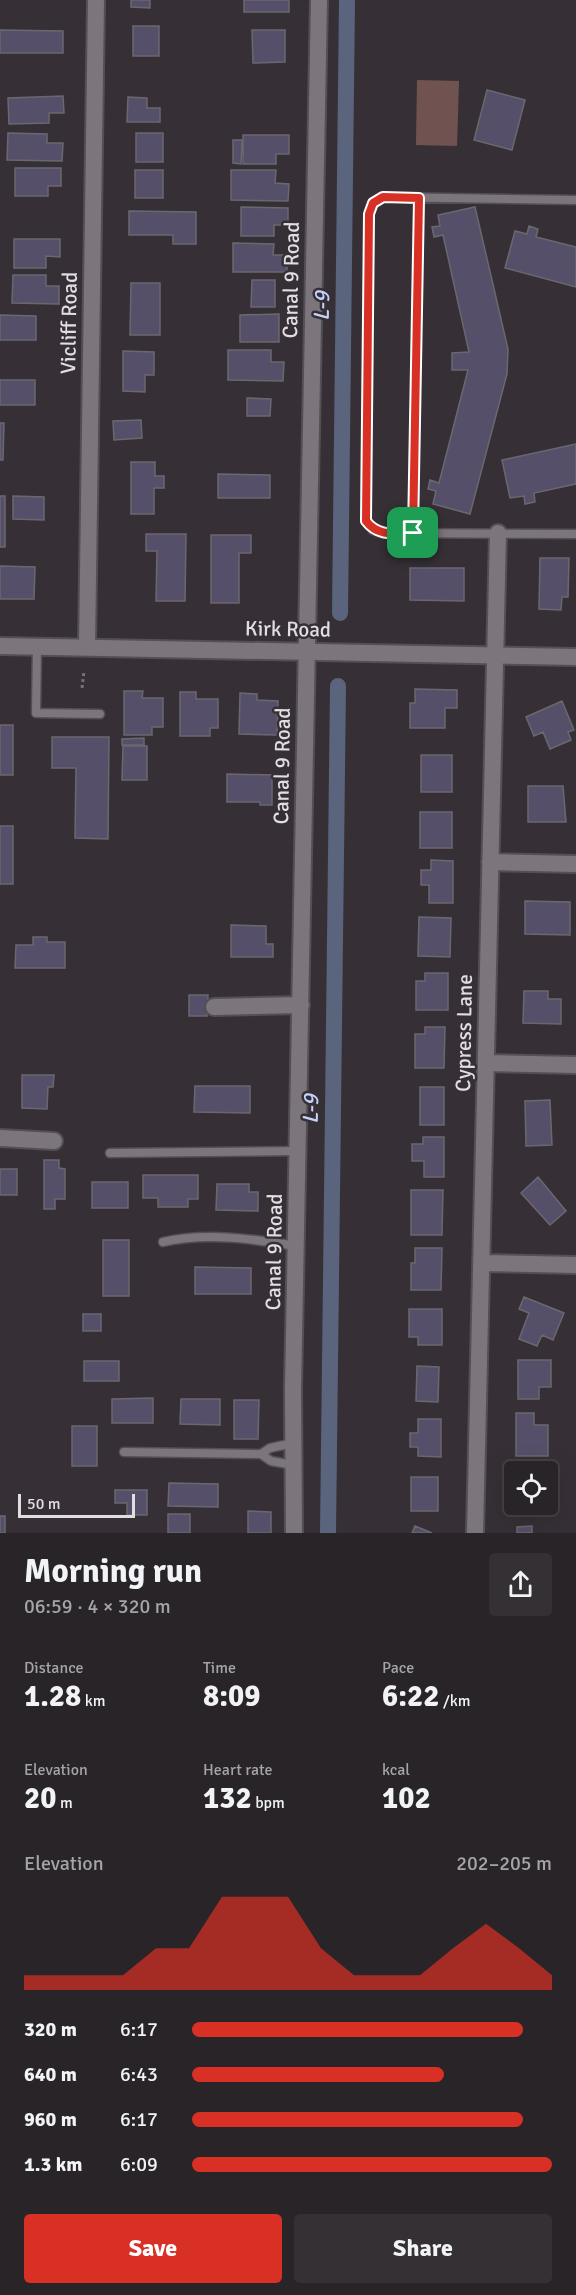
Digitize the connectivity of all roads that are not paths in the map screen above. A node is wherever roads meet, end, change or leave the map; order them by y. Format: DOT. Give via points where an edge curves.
graph roads {
  1 [pos="96,0"];
  2 [pos="319,0"];
  3 [pos="419,198"];
  4 [pos="576,200"];
  5 [pos="413,533"];
  6 [pos="498,534"];
  7 [pos="576,534"];
  8 [pos="0,646"];
  9 [pos="37,646"];
  10 [pos="87,647"];
  11 [pos="305,651"];
  12 [pos="495,655"];
  13 [pos="576,657"];
  14 [pos="100,714"];
  15 [pos="490,862"];
  16 [pos="576,864"];
  17 [pos="301,1005"];
  18 [pos="214,1007"];
  19 [pos="486,1063"];
  20 [pos="576,1065"];
  21 [pos="0,1138"];
  22 [pos="54,1141"];
  23 [pos="299,1150"];
  24 [pos="110,1153"];
  25 [pos="163,1242"];
  26 [pos="296,1246"];
  27 [pos="482,1263"];
  28 [pos="576,1265"];
  29 [pos="293,1443"];
  30 [pos="124,1452"];
  31 [pos="261,1454"];
  32 [pos="293,1466"];
  33 [pos="294,1533"];
  34 [pos="475,1533"];
  1 -- 10 [label="street, Vicliff Road"];
  2 -- 11 [label="street, Canal 9 Road"];
  3 -- 4 [label="lane"];
  3 -- 5 [label="lane"];
  3 -- 5 [label="lane" via="383,197 373,203 369,214 366,521 373,530 383,533"];
  5 -- 6 [label="lane"];
  6 -- 7 [label="lane"];
  6 -- 12 [label="street, Cypress Lane"];
  8 -- 9 [label="street, Kirk Road"];
  9 -- 10 [label="street, Kirk Road"];
  9 -- 14 [label="lane" via="36,713"];
  10 -- 11 [label="street, Kirk Road"];
  11 -- 12 [label="street, Kirk Road"];
  11 -- 17 [label="street, Canal 9 Road"];
  12 -- 13 [label="street, Kirk Road"];
  12 -- 15 [label="street, Cypress Lane"];
  15 -- 16 [label="street"];
  15 -- 19 [label="street, Cypress Lane"];
  17 -- 18 [label="street"];
  17 -- 23 [label="street, Canal 9 Road"];
  19 -- 20 [label="street"];
  19 -- 27 [label="street, Cypress Lane"];
  21 -- 22 [label="street"];
  23 -- 24 [label="lane"];
  23 -- 26 [label="street, Canal 9 Road"];
  25 -- 26 [label="lane" via="246,1239"];
  26 -- 29 [label="street, Canal 9 Road"];
  27 -- 28 [label="street"];
  27 -- 34 [label="street, Cypress Lane"];
  29 -- 31 [label="lane"];
  29 -- 32 [label="street, Canal 9 Road"];
  30 -- 31 [label="lane"];
  31 -- 32 [label="lane" via="271,1461"];
  32 -- 33 [label="street, Canal 9 Road"];
}
